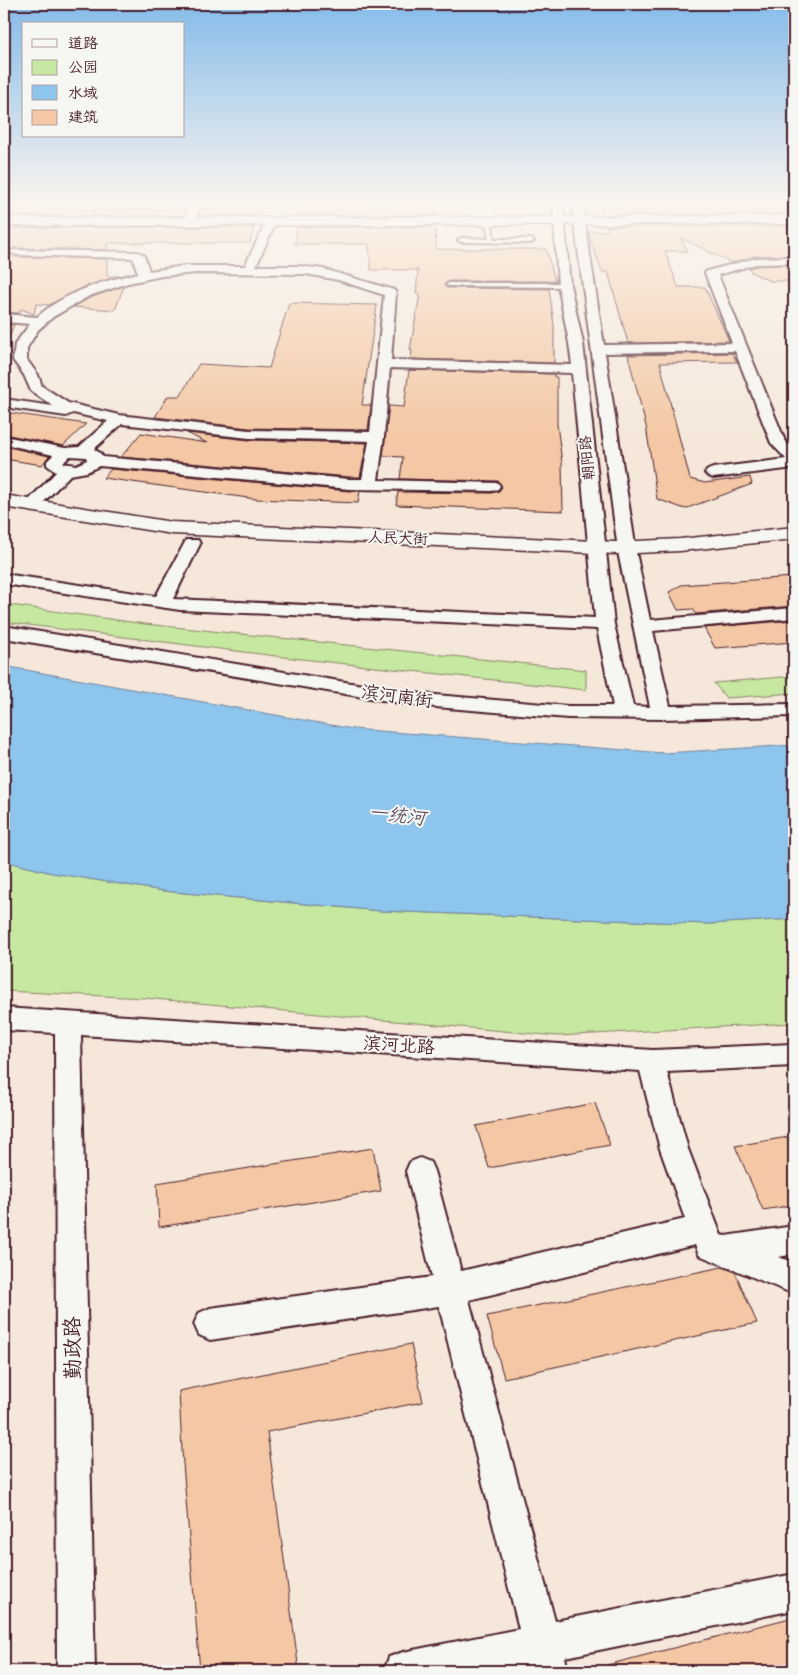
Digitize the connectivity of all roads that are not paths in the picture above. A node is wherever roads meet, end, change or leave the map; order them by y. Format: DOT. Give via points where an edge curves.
graph roads {
  1 [pos="121,282"];
  2 [pos="361,282"];
  3 [pos="589,282"];
  4 [pos="715,282"];
  5 [pos="449,285"];
  6 [pos="564,285"];
  7 [pos="4,318"];
  8 [pos="40,321"];
  9 [pos="598,346"];
  10 [pos="739,346"];
  11 [pos="384,364"];
  12 [pos="578,368"];
  13 [pos="36,388"];
  14 [pos="4,396"];
  15 [pos="4,403"];
  16 [pos="65,409"];
  17 [pos="119,419"];
  18 [pos="377,437"];
  19 [pos="4,440"];
  20 [pos="65,453"];
  21 [pos="89,456"];
  22 [pos="794,459"];
  23 [pos="794,463"];
  24 [pos="66,470"];
  25 [pos="713,472"];
  26 [pos="369,484"];
  27 [pos="492,486"];
  28 [pos="4,501"];
  29 [pos="31,506"];
  30 [pos="4,518"];
  31 [pos="794,533"];
  32 [pos="192,544"];
  33 [pos="794,545"];
  34 [pos="598,552"];
  35 [pos="627,552"];
  36 [pos="4,579"];
  37 [pos="162,602"];
  38 [pos="794,613"];
  39 [pos="605,624"];
  40 [pos="643,626"];
  41 [pos="4,632"];
  42 [pos="794,710"];
  43 [pos="624,712"];
  44 [pos="661,713"];
  45 [pos="4,1019"];
  46 [pos="68,1024"];
  47 [pos="794,1055"];
  48 [pos="653,1062"];
  49 [pos="420,1172"];
  50 [pos="714,1240"];
  51 [pos="794,1240"];
  52 [pos="794,1279"];
  53 [pos="451,1289"];
  54 [pos="210,1324"];
  55 [pos="794,1592"];
  56 [pos="546,1657"];
  57 [pos="76,1671"];
  58 [pos="403,1671"];
  1 -- 8 [label="street" via="71,300"];
  2 -- 11 [label="street" via="390,293"];
  3 -- 9 [label="street"];
  4 -- 10 [label="street"];
  5 -- 6 [label="lane"];
  6 -- 12 [label="street, 朝阳路"];
  7 -- 8 [label="street"];
  8 -- 13 [label="street" via="22,344 20,360"];
  9 -- 10 [label="street"];
  9 -- 35 [label="street"];
  10 -- 22 [label="street" via="778,443"];
  11 -- 12 [label="street"];
  11 -- 18 [label="street"];
  12 -- 34 [label="street, 朝阳路"];
  13 -- 14 [label="street"];
  13 -- 16 [label="street"];
  15 -- 16 [label="street"];
  16 -- 17 [label="street"];
  17 -- 18 [label="street" via="249,434"];
  17 -- 21 [label="street"];
  18 -- 26 [label="street"];
  19 -- 20 [label="street"];
  20 -- 21 [label="street"];
  20 -- 24 [label="street" via="58,456 55,465"];
  21 -- 24 [label="street" via="84,468"];
  21 -- 26 [label="street"];
  23 -- 25 [label="street"];
  24 -- 29 [label="street"];
  26 -- 27 [label="street"];
  28 -- 29 [label="main road, 人民大街"];
  29 -- 34 [label="main road, 人民大街" via="172,528"];
  30 -- 32 [label="main road, 人民大街"];
  31 -- 35 [label="main road, 人民大街"];
  32 -- 34 [label="main road, 人民大街"];
  32 -- 37 [label="street"];
  33 -- 35 [label="main road, 人民大街" via="747,551"];
  34 -- 35 [label="main road, 人民大街"];
  34 -- 39 [label="street, 朝阳路"];
  35 -- 40 [label="street"];
  36 -- 37 [label="street"];
  37 -- 39 [label="street"];
  38 -- 40 [label="street"];
  39 -- 43 [label="street, 朝阳路"];
  40 -- 44 [label="street"];
  41 -- 43 [label="street, 滨河南街" via="412,700 568,712"];
  42 -- 44 [label="street, 滨河南街"];
  43 -- 44 [label="street, 滨河南街"];
  45 -- 46 [label="street, 滨河北路"];
  46 -- 48 [label="street, 滨河北路"];
  46 -- 57 [label="street, 勤政路"];
  47 -- 48 [label="street, 滨河北路"];
  48 -- 50 [label="street" via="654,1077 674,1149"];
  49 -- 53 [label="street"];
  50 -- 51 [label="street"];
  50 -- 52 [label="street"];
  50 -- 53 [label="street"];
  53 -- 54 [label="street"];
  53 -- 56 [label="street"];
  55 -- 56 [label="street"];
  56 -- 58 [label="street"];
}
